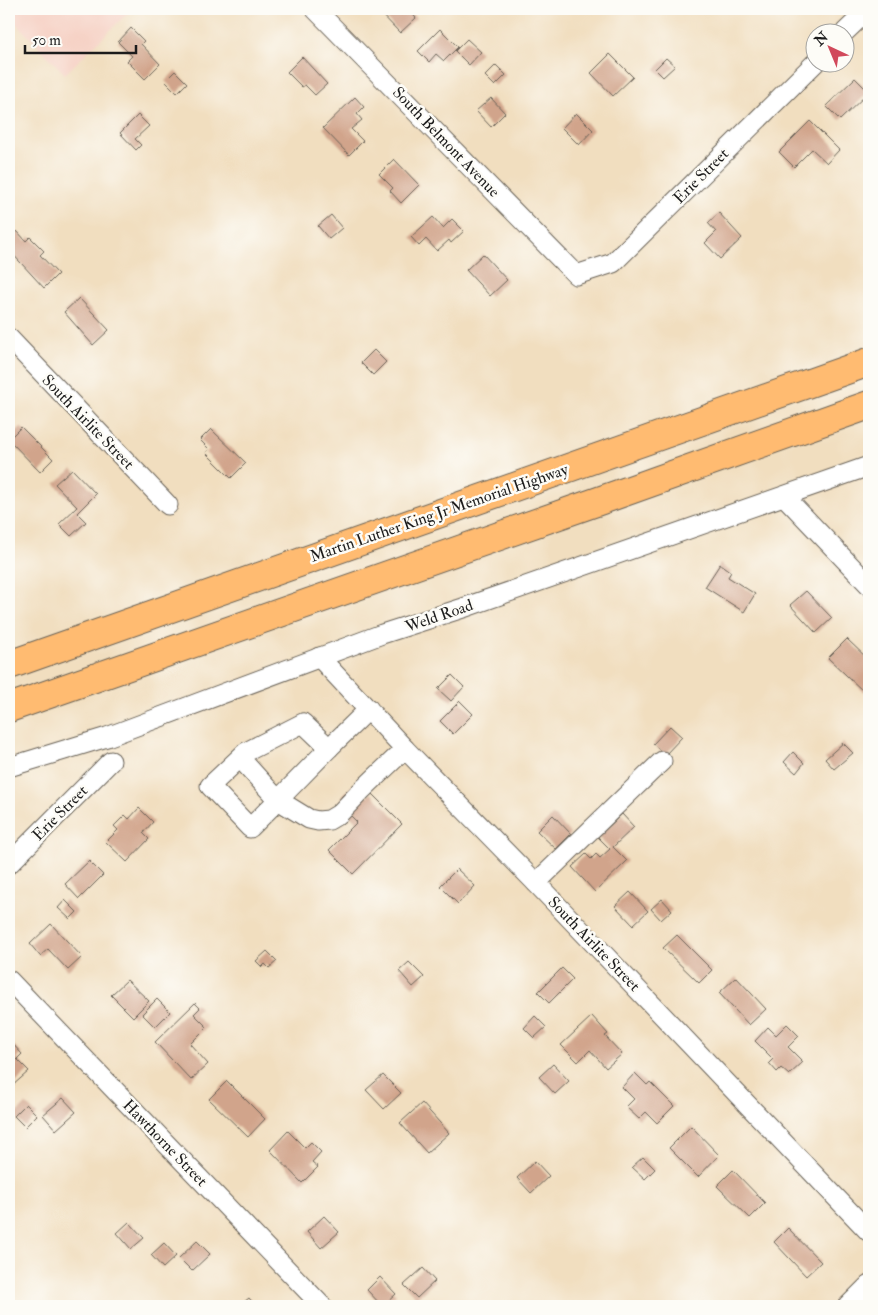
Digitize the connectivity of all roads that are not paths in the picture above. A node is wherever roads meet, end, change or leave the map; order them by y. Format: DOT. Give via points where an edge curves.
graph roads {
  1 [pos="315,9"];
  2 [pos="869,9"];
  3 [pos="855,22"];
  4 [pos="806,72"];
  5 [pos="576,275"];
  6 [pos="9,338"];
  7 [pos="869,362"];
  8 [pos="869,405"];
  9 [pos="869,466"];
  10 [pos="784,496"];
  11 [pos="168,505"];
  12 [pos="869,586"];
  13 [pos="319,657"];
  14 [pos="9,665"];
  15 [pos="9,708"];
  16 [pos="369,709"];
  17 [pos="329,748"];
  18 [pos="405,749"];
  19 [pos="240,758"];
  20 [pos="111,761"];
  21 [pos="662,761"];
  22 [pos="9,767"];
  23 [pos="278,800"];
  24 [pos="9,864"];
  25 [pos="536,883"];
  26 [pos="9,980"];
  27 [pos="869,1232"];
  28 [pos="869,1285"];
  29 [pos="322,1306"];
  30 [pos="848,1306"];
  1 -- 5 [label="street, South Belmont Avenue"];
  2 -- 3 [label="street"];
  4 -- 5 [label="street, Erie Street" via="613,262"];
  6 -- 11 [label="street, South Airlite Street"];
  7 -- 14 [label="highway, Martin Luther King Jr Memorial Highway"];
  8 -- 15 [label="highway"];
  9 -- 10 [label="street, Weld Road"];
  10 -- 12 [label="street"];
  10 -- 13 [label="street, Weld Road"];
  13 -- 16 [label="street, South Airlite Street"];
  13 -- 22 [label="street, Weld Road" via="107,737"];
  16 -- 17 [label="street"];
  16 -- 18 [label="street, South Airlite Street"];
  17 -- 19 [label="street" via="303,723"];
  17 -- 23 [label="street"];
  18 -- 23 [label="street" via="329,820 309,819"];
  18 -- 25 [label="street, South Airlite Street"];
  19 -- 23 [label="street"];
  19 -- 23 [label="street" via="210,786 250,828"];
  20 -- 24 [label="street, Erie Street"];
  21 -- 25 [label="street"];
  25 -- 27 [label="street, South Airlite Street"];
  26 -- 29 [label="street, Hawthorne Street"];
  28 -- 30 [label="street"];
}
